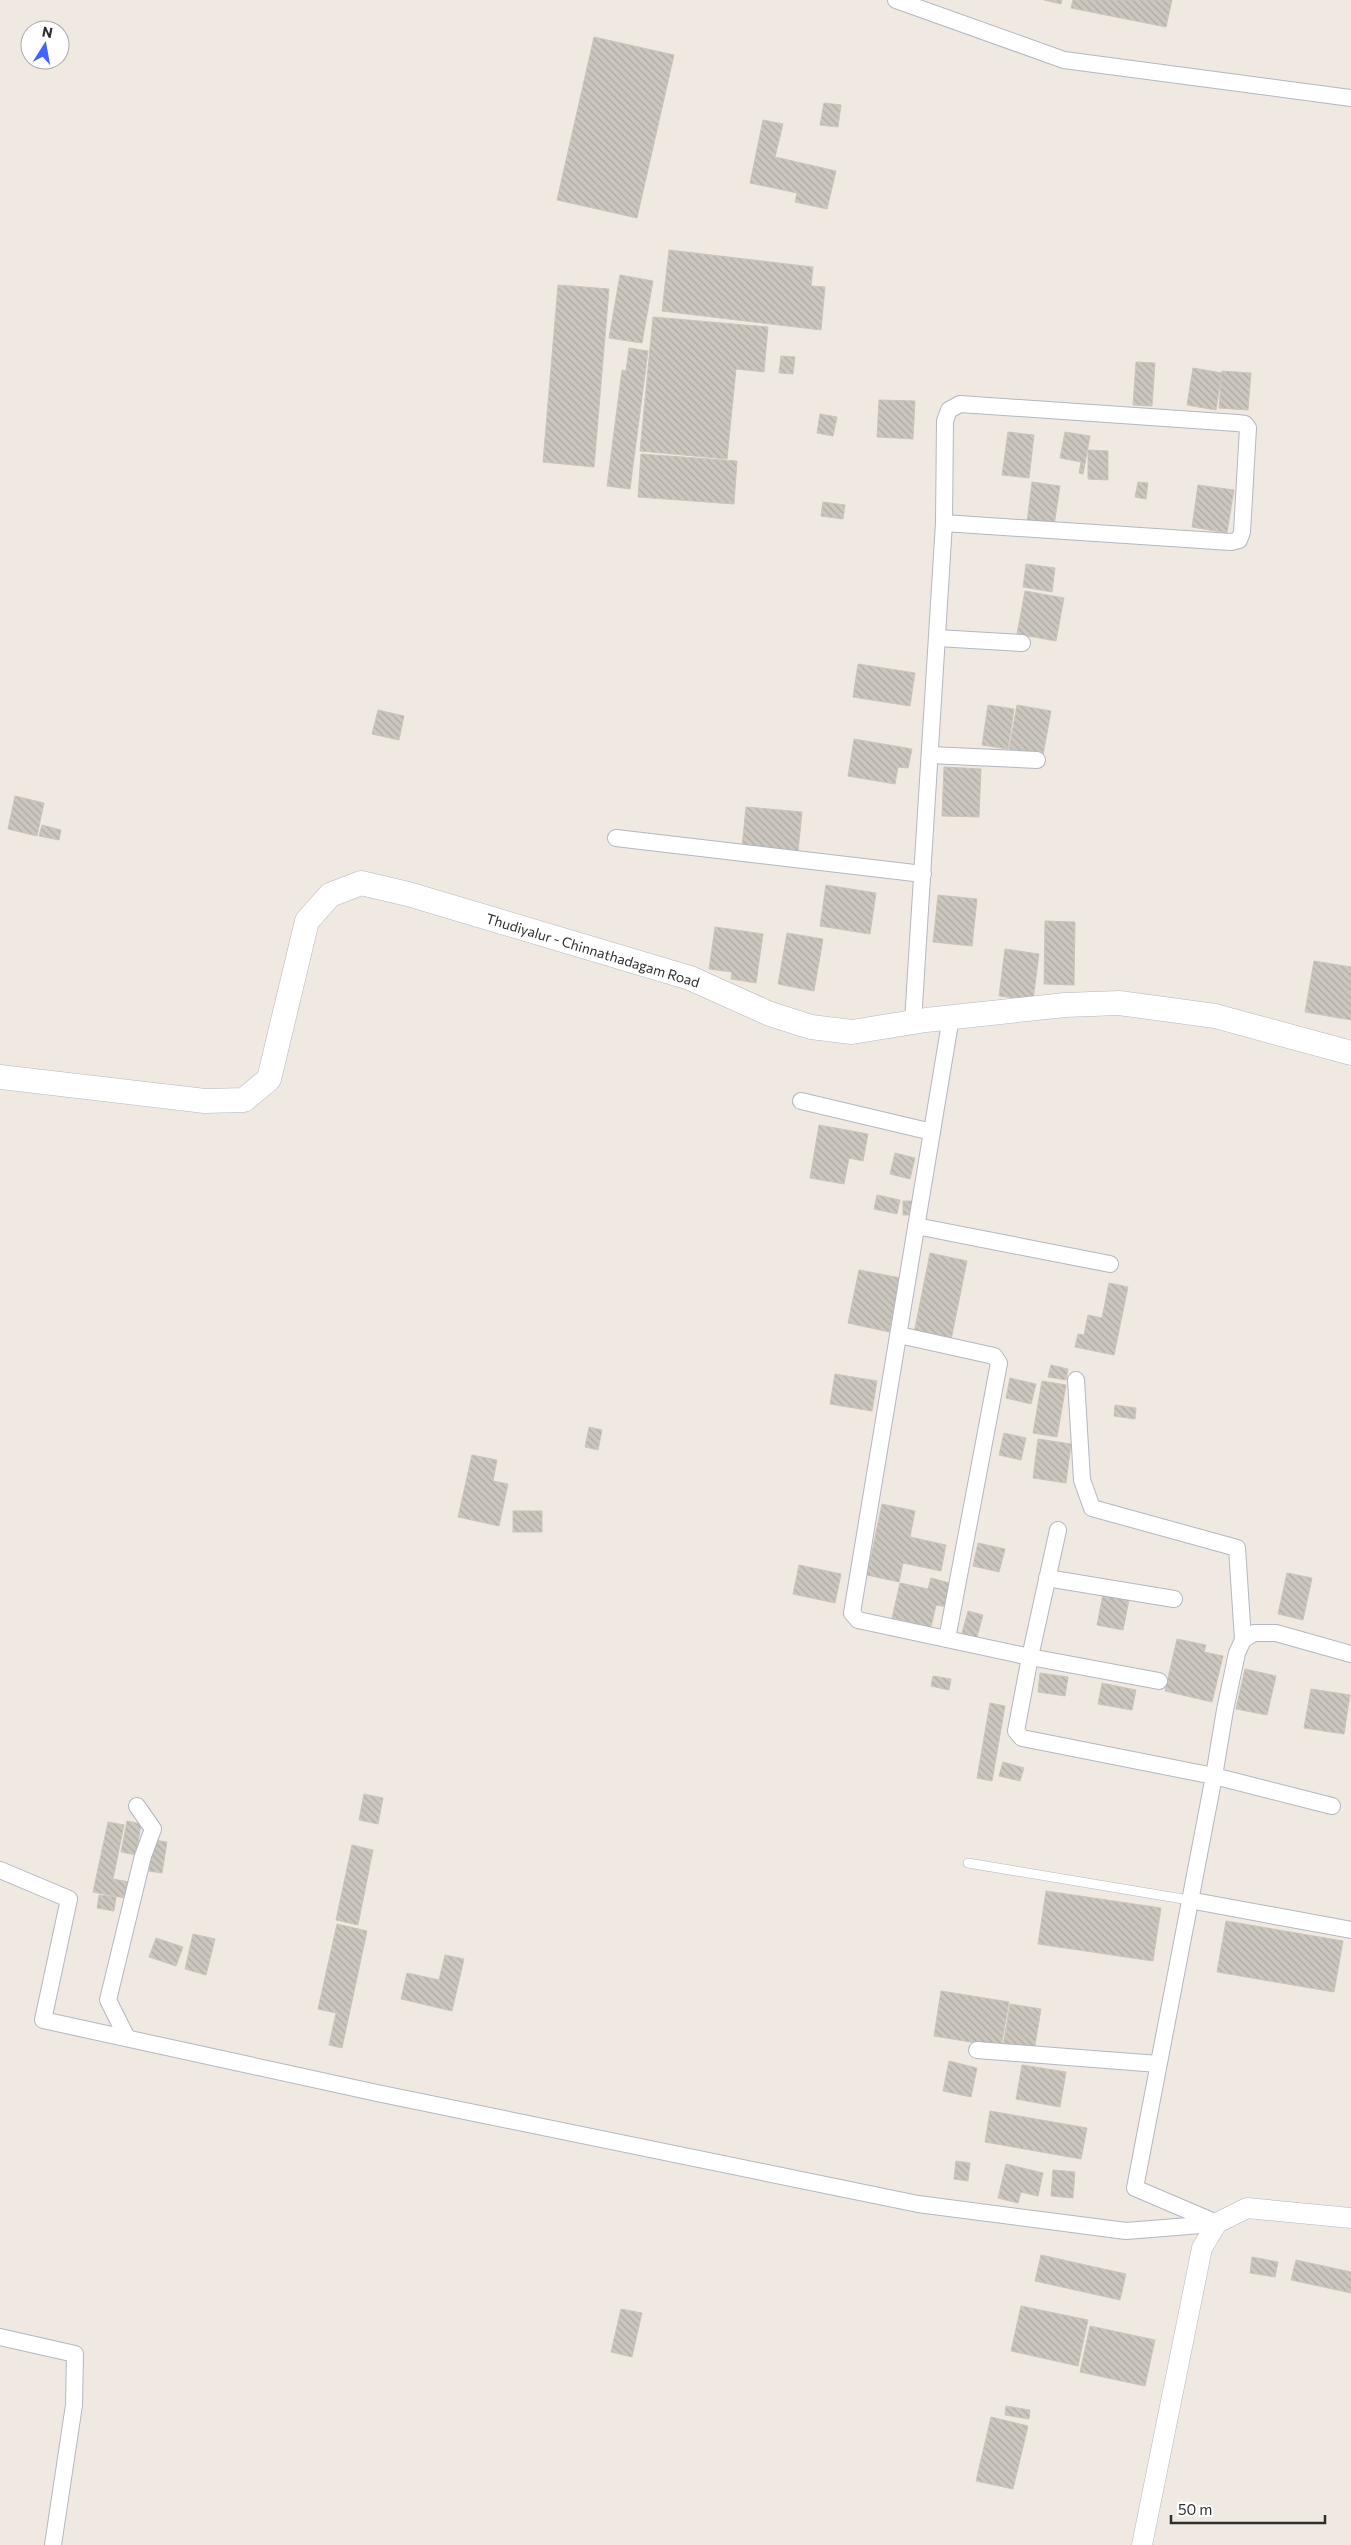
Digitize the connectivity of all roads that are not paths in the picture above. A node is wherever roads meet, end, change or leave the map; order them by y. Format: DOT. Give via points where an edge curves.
graph roads {
  1 [pos="896,0"];
  2 [pos="1351,98"];
  3 [pos="944,523"];
  4 [pos="937,638"];
  5 [pos="1022,643"];
  6 [pos="930,756"];
  7 [pos="1038,760"];
  8 [pos="616,838"];
  9 [pos="923,874"];
  10 [pos="951,1017"];
  11 [pos="913,1022"];
  12 [pos="1351,1053"];
  13 [pos="0,1077"];
  14 [pos="801,1101"];
  15 [pos="932,1132"];
  16 [pos="916,1226"];
  17 [pos="1110,1264"];
  18 [pos="899,1335"];
  19 [pos="1076,1380"];
  20 [pos="1058,1530"];
  21 [pos="1047,1578"];
  22 [pos="1174,1600"];
  23 [pos="947,1639"];
  24 [pos="1243,1640"];
  25 [pos="1351,1654"];
  26 [pos="1030,1657"];
  27 [pos="1159,1680"];
  28 [pos="1214,1776"];
  29 [pos="137,1806"];
  30 [pos="1332,1806"];
  31 [pos="968,1863"];
  32 [pos="0,1870"];
  33 [pos="1189,1900"];
  34 [pos="1351,1930"];
  35 [pos="127,2038"];
  36 [pos="977,2050"];
  37 [pos="1158,2064"];
  38 [pos="1351,2218"];
  39 [pos="1218,2223"];
  40 [pos="0,2336"];
  41 [pos="52,2545"];
  42 [pos="1142,2545"];
  1 -- 2 [label="street" via="1064,60"];
  3 -- 3 [label="street" via="945,421 949,410 960,404 1237,423 1248,428 1239,540"];
  3 -- 4 [label="street"];
  4 -- 5 [label="street"];
  4 -- 6 [label="street"];
  6 -- 7 [label="street"];
  6 -- 9 [label="street"];
  8 -- 9 [label="street"];
  9 -- 11 [label="street"];
  10 -- 11 [label="main road, Thudiyalur - Chinnathadagam Road"];
  10 -- 12 [label="main road, Thudiyalur - Chinnathadagam Road" via="1119,1003 1215,1016"];
  10 -- 15 [label="street"];
  11 -- 13 [label="main road, Thudiyalur - Chinnathadagam Road" via="852,1032 811,1028 770,1014 690,978 361,883 330,895 307,920 269,1079 244,1100 205,1101"];
  14 -- 15 [label="street"];
  15 -- 16 [label="street"];
  16 -- 17 [label="street"];
  16 -- 18 [label="street"];
  18 -- 23 [label="street" via="852,1613 858,1620"];
  18 -- 23 [label="street" via="994,1356 1000,1363"];
  19 -- 24 [label="street" via="1082,1480 1092,1508 1237,1548"];
  20 -- 21 [label="street"];
  21 -- 22 [label="street"];
  21 -- 26 [label="street"];
  23 -- 26 [label="street"];
  24 -- 25 [label="street" via="1254,1633 1276,1633"];
  24 -- 28 [label="street" via="1224,1710"];
  26 -- 27 [label="street"];
  26 -- 28 [label="street" via="1016,1731 1018,1735"];
  28 -- 30 [label="street"];
  28 -- 33 [label="street"];
  29 -- 35 [label="street" via="153,1829 143,1856 108,2000"];
  31 -- 33 [label="lane"];
  32 -- 35 [label="street" via="69,1899 43,2020"];
  33 -- 34 [label="street"];
  33 -- 37 [label="street"];
  35 -- 39 [label="street" via="918,2204 1126,2231"];
  36 -- 37 [label="street"];
  37 -- 39 [label="street" via="1135,2188"];
  38 -- 39 [label="street" via="1247,2208"];
  39 -- 42 [label="street" via="1202,2248"];
  40 -- 41 [label="street" via="75,2354 74,2405"];
}
